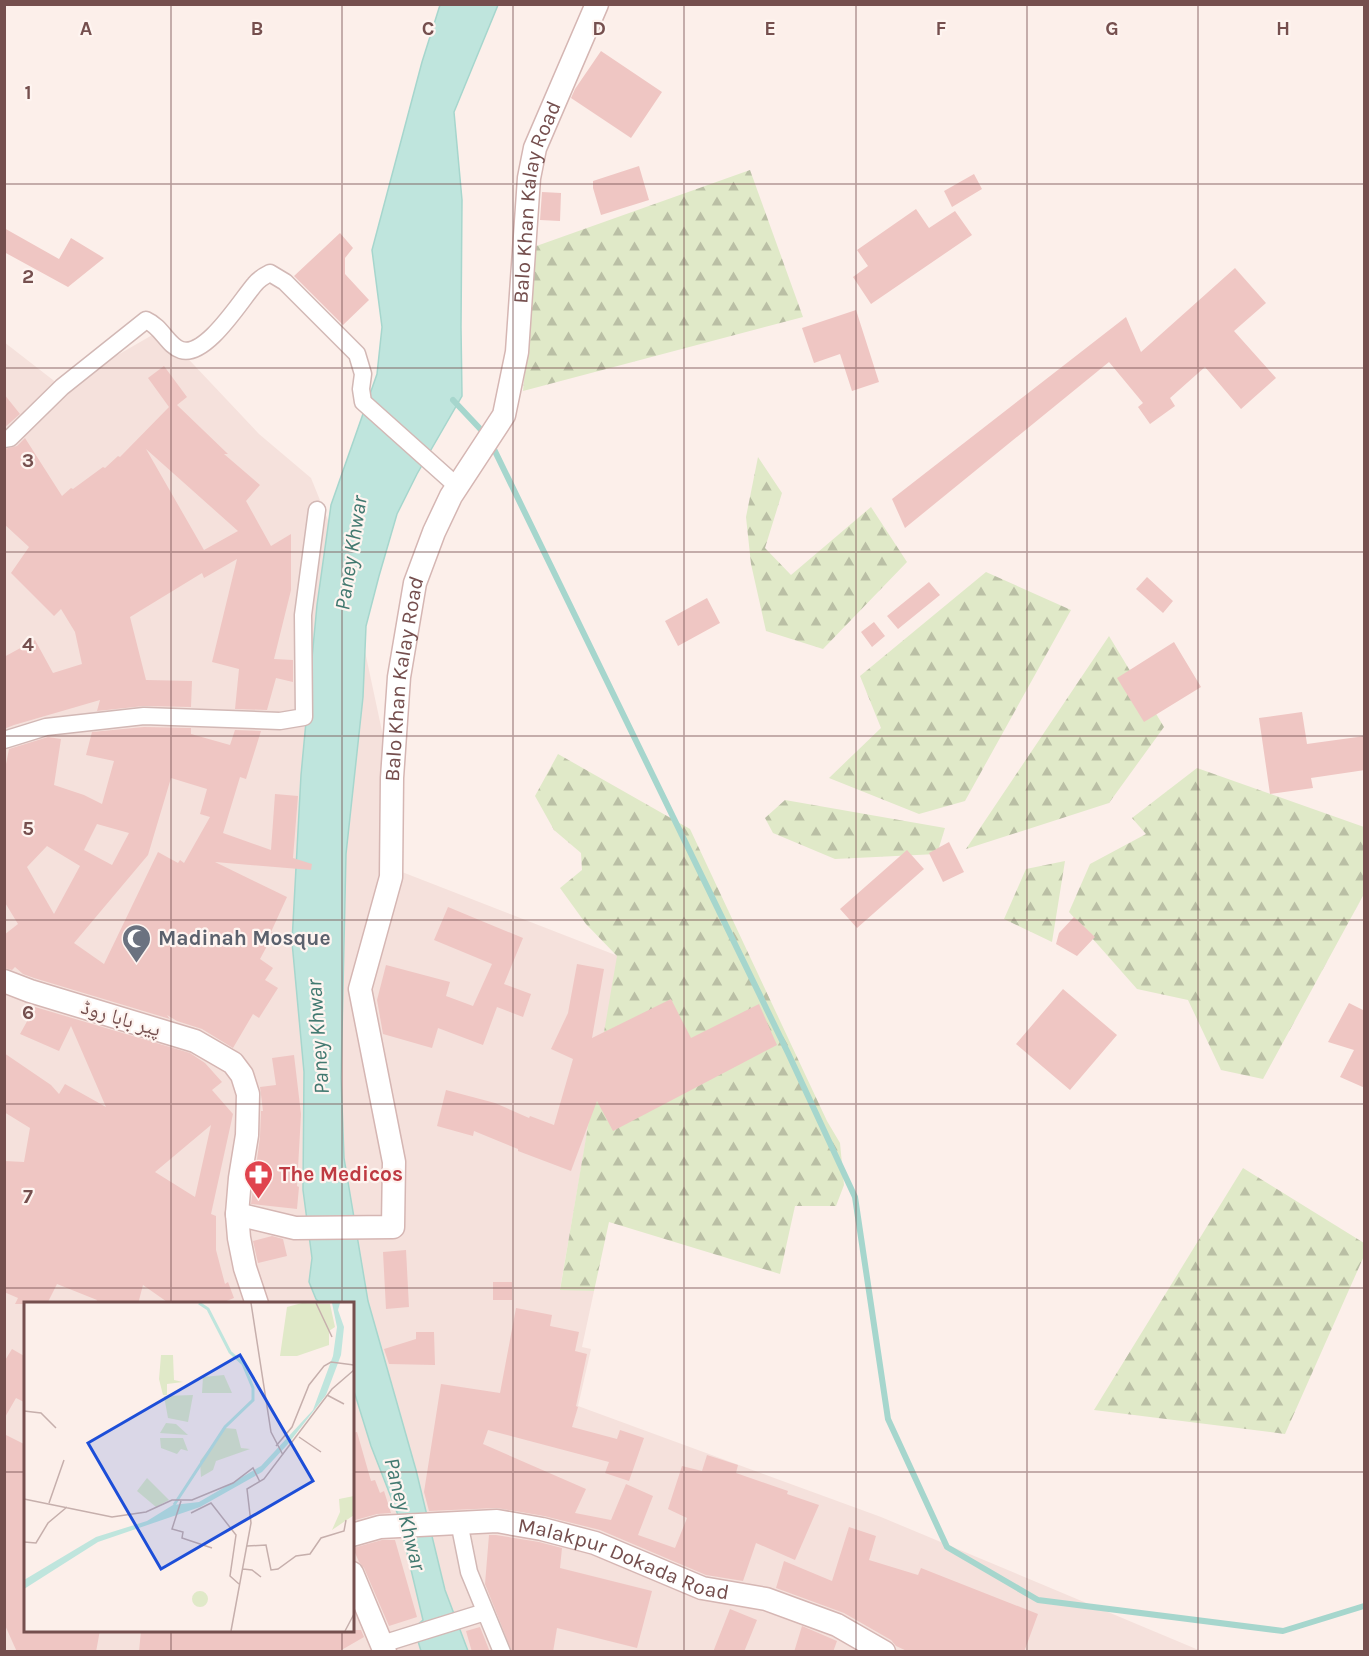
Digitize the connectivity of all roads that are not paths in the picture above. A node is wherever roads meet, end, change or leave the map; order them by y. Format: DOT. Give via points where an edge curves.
graph roads {
  1 [pos="597,4"];
  2 [pos="4,439"];
  3 [pos="458,487"];
  4 [pos="317,510"];
  5 [pos="4,740"];
  6 [pos="4,981"];
  7 [pos="237,1214"];
  8 [pos="256,1302"];
  9 [pos="450,1523"];
  10 [pos="354,1534"];
  11 [pos="354,1578"];
  12 [pos="485,1612"];
  13 [pos="384,1648"];
  14 [pos="502,1652"];
  15 [pos="884,1652"];
  1 -- 3 [label="street, Balo Khan Kalay Road" via="535,148 529,178 517,352 504,415"];
  2 -- 3 [label="street" via="10,438 62,387 146,320 182,351 192,350 216,334 255,284 270,273 285,282 357,354 363,374 363,402"];
  3 -- 7 [label="street, Balo Khan Kalay Road" via="434,532 415,583 399,677 391,877 360,988 394,1162 393,1227 295,1228"];
  4 -- 5 [label="street" via="303,615 304,717 280,721 144,716 46,726"];
  6 -- 7 [label="street, پیر بابا روڈ" via="195,1041 233,1063 248,1094"];
  7 -- 8 [label="street" via="245,1268"];
  9 -- 10 [label="street, Malakpur Dokada Road" via="380,1527"];
  9 -- 12 [label="street"];
  9 -- 15 [label="street, Malakpur Dokada Road" via="497,1521 595,1543 702,1588 766,1599 837,1625"];
  11 -- 13 [label="street"];
  12 -- 13 [label="street"];
  12 -- 14 [label="street"];
}
